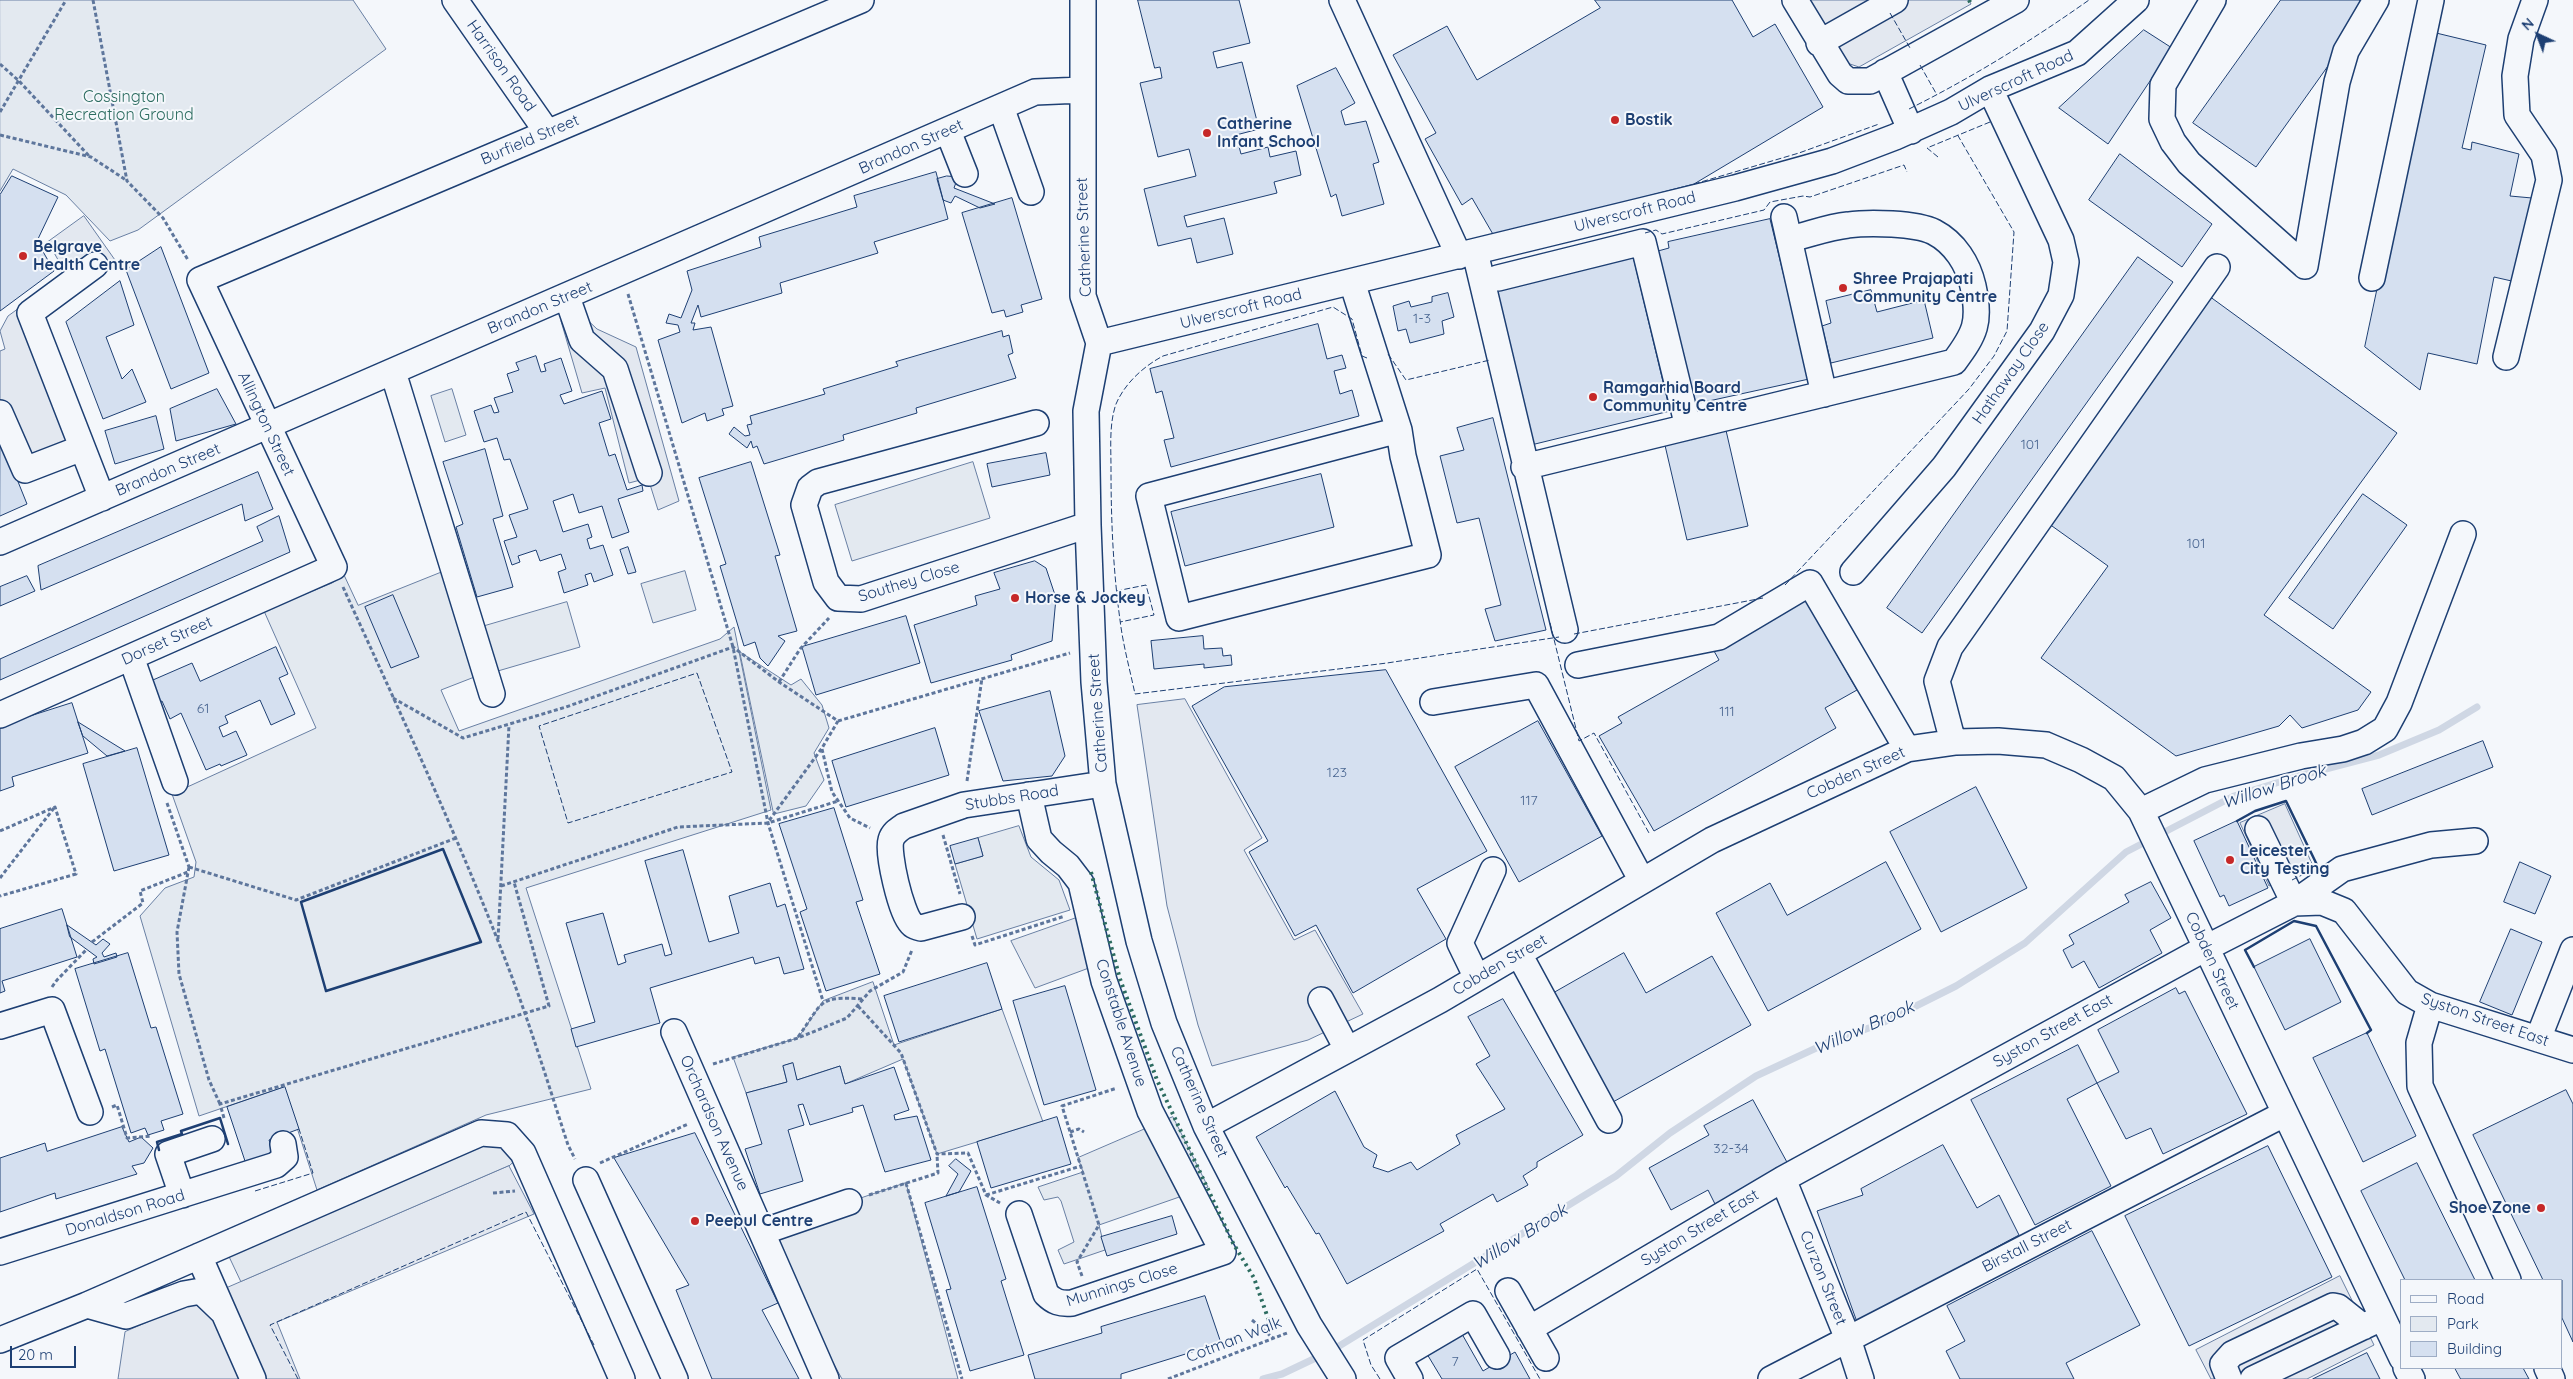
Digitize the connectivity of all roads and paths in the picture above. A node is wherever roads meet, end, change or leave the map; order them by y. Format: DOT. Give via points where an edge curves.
graph roads {
  1 [pos="66,0"];
  2 [pos="93,0"];
  3 [pos="861,0"];
  4 [pos="1084,0"];
  5 [pos="1342,0"];
  6 [pos="1795,0"];
  7 [pos="1896,0"];
  8 [pos="2016,0"];
  9 [pos="2136,0"];
  10 [pos="2212,0"];
  11 [pos="2376,0"];
  12 [pos="2431,0"];
  13 [pos="2535,0"];
  14 [pos="458,1"];
  15 [pos="1819,43"];
  16 [pos="0,64"];
  17 [pos="1878,77"];
  18 [pos="19,80"];
  19 [pos="1990,89"];
  20 [pos="1082,90"];
  21 [pos="1001,107"];
  22 [pos="0,112"];
  23 [pos="948,131"];
  24 [pos="547,132"];
  25 [pos="1903,134"];
  26 [pos="0,135"];
  27 [pos="91,157"];
  28 [pos="965,174"];
  29 [pos="127,181"];
  30 [pos="1031,192"];
  31 [pos="1467,254"];
  32 [pos="95,265"];
  33 [pos="2217,267"];
  34 [pos="622,273"];
  35 [pos="1498,278"];
  36 [pos="2372,278"];
  37 [pos="200,280"];
  38 [pos="1352,282"];
  39 [pos="567,297"];
  40 [pos="1099,343"];
  41 [pos="2506,357"];
  42 [pos="393,372"];
  43 [pos="1824,394"];
  44 [pos="0,413"];
  45 [pos="1036,422"];
  46 [pos="267,426"];
  47 [pos="1688,427"];
  48 [pos="1399,430"];
  49 [pos="82,448"];
  50 [pos="1524,467"];
  51 [pos="649,473"];
  52 [pos="102,498"];
  53 [pos="1088,525"];
  54 [pos="2463,534"];
  55 [pos="0,542"];
  56 [pos="334,567"];
  57 [pos="1853,572"];
  58 [pos="838,598"];
  59 [pos="1565,630"];
  60 [pos="733,647"];
  61 [pos="1092,647"];
  62 [pos="131,657"];
  63 [pos="1578,665"];
  64 [pos="982,678"];
  65 [pos="779,682"];
  66 [pos="492,694"];
  67 [pos="393,698"];
  68 [pos="1433,702"];
  69 [pos="0,715"];
  70 [pos="838,721"];
  71 [pos="509,725"];
  72 [pos="1953,742"];
  73 [pos="822,748"];
  74 [pos="1906,749"];
  75 [pos="176,782"];
  76 [pos="1103,784"];
  77 [pos="1029,795"];
  78 [pos="838,801"];
  79 [pos="964,805"];
  80 [pos="55,808"];
  81 [pos="2141,812"];
  82 [pos="937,816"];
  83 [pos="768,822"];
  84 [pos="2258,828"];
  85 [pos="0,831"];
  86 [pos="456,838"];
  87 [pos="891,838"];
  88 [pos="2475,841"];
  89 [pos="1493,870"];
  90 [pos="188,872"];
  91 [pos="0,878"];
  92 [pos="1642,881"];
  93 [pos="514,882"];
  94 [pos="501,886"];
  95 [pos="0,896"];
  96 [pos="2294,903"];
  97 [pos="1087,910"];
  98 [pos="964,915"];
  99 [pos="921,928"];
  100 [pos="498,941"];
  101 [pos="92,942"];
  102 [pos="2206,948"];
  103 [pos="86,949"];
  104 [pos="2573,950"];
  105 [pos="1519,954"];
  106 [pos="1477,978"];
  107 [pos="864,999"];
  108 [pos="1321,1000"];
  109 [pos="824,1001"];
  110 [pos="2430,1005"];
  111 [pos="858,1006"];
  112 [pos="52,1010"];
  113 [pos="526,1013"];
  114 [pos="0,1026"];
  115 [pos="674,1032"];
  116 [pos="798,1038"];
  117 [pos="2538,1039"];
  118 [pos="1347,1049"];
  119 [pos="2573,1050"];
  120 [pos="691,1070"];
  121 [pos="1140,1080"];
  122 [pos="220,1104"];
  123 [pos="90,1112"];
  124 [pos="711,1114"];
  125 [pos="2284,1114"];
  126 [pos="1609,1120"];
  127 [pos="1206,1126"];
  128 [pos="218,1131"];
  129 [pos="1070,1132"];
  130 [pos="1084,1132"];
  131 [pos="152,1136"];
  132 [pos="283,1144"];
  133 [pos="937,1154"];
  134 [pos="1081,1166"];
  135 [pos="584,1176"];
  136 [pos="1783,1179"];
  137 [pos="906,1183"];
  138 [pos="539,1190"];
  139 [pos="493,1192"];
  140 [pos="182,1195"];
  141 [pos="986,1195"];
  142 [pos="849,1202"];
  143 [pos="1020,1214"];
  144 [pos="762,1232"];
  145 [pos="0,1252"];
  146 [pos="1223,1252"];
  147 [pos="199,1256"];
  148 [pos="2508,1279"];
  149 [pos="1508,1291"];
  150 [pos="1089,1298"];
  151 [pos="87,1305"];
  152 [pos="224,1313"];
  153 [pos="1252,1320"];
  154 [pos="2373,1322"];
  155 [pos="1309,1325"];
  156 [pos="1529,1329"];
  157 [pos="1273,1338"];
  158 [pos="1848,1339"];
  159 [pos="0,1340"];
  160 [pos="1497,1356"];
  161 [pos="2400,1356"];
  162 [pos="1546,1358"];
  163 [pos="1341,1377"];
  164 [pos="253,1379"];
  165 [pos="622,1379"];
  166 [pos="675,1379"];
  167 [pos="826,1379"];
  168 [pos="962,1379"];
  169 [pos="1168,1379"];
  170 [pos="1410,1379"];
  171 [pos="1771,1379"];
  172 [pos="1861,1379"];
  173 [pos="2228,1379"];
  174 [pos="2253,1379"];
  1 -- 18 [label="path"];
  2 -- 29 [label="path"];
  3 -- 24 [label="street, Burfield Street"];
  4 -- 20 [label="street, Catherine Street"];
  5 -- 31 [label="street"];
  6 -- 15 [label="street"];
  7 -- 15 [label="street"];
  8 -- 17 [label="street"];
  9 -- 19 [label="street, Ulverscroft Road" via="2078,53"];
  10 -- 11 [label="street" via="2163,85 2162,119 2172,142 2189,163 2305,266 2337,82 2346,51"];
  12 -- 36 [label="street"];
  13 -- 41 [label="street" via="2521,39 2515,76 2517,115 2544,155 2549,180"];
  14 -- 24 [label="street, Harrison Road"];
  15 -- 17 [label="street" via="1848,81"];
  16 -- 18 [label="path"];
  17 -- 25 [label="street"];
  18 -- 22 [label="path"];
  18 -- 27 [label="path"];
  19 -- 25 [label="street, Ulverscroft Road"];
  19 -- 57 [label="street, Hathaway Close" via="2061,240 2066,262 2061,295 2042,331 1944,467"];
  20 -- 21 [label="street, Brandon Street" via="1035,92"];
  20 -- 40 [label="street, Catherine Street" via="1083,296"];
  21 -- 23 [label="street, Brandon Street"];
  21 -- 30 [label="street"];
  23 -- 28 [label="street"];
  23 -- 34 [label="street, Brandon Street"];
  24 -- 37 [label="street, Burfield Street"];
  25 -- 31 [label="street, Ulverscroft Road" via="1832,161"];
  26 -- 27 [label="path"];
  27 -- 29 [label="path"];
  29 -- 37 [label="path" via="163,218"];
  31 -- 38 [label="street, Ulverscroft Road"];
  31 -- 50 [label="street"];
  32 -- 49 [label="street" via="30,314"];
  33 -- 72 [label="street" via="1950,647 1937,681"];
  34 -- 39 [label="street, Brandon Street"];
  34 -- 60 [label="path"];
  35 -- 47 [label="street" via="1643,242"];
  37 -- 46 [label="street, Allington Street"];
  38 -- 40 [label="street, Ulverscroft Road"];
  38 -- 48 [label="street"];
  39 -- 42 [label="street, Brandon Street"];
  39 -- 51 [label="street" via="582,340 615,369"];
  40 -- 53 [label="street, Catherine Street" via="1086,411"];
  42 -- 46 [label="street, Brandon Street"];
  42 -- 66 [label="street"];
  43 -- 43 [label="street" via="1954,362 1972,338 1978,308 1972,280 1958,251 1934,232 1904,226 1786,228"];
  43 -- 47 [label="street"];
  44 -- 49 [label="street" via="25,470"];
  45 -- 58 [label="street, Southey Close" via="818,482 810,488 804,505 826,582"];
  46 -- 52 [label="street, Brandon Street"];
  46 -- 56 [label="street, Allington Street"];
  47 -- 50 [label="street"];
  48 -- 48 [label="street" via="1428,555 1179,618 1149,496"];
  49 -- 52 [label="street"];
  50 -- 59 [label="street"];
  52 -- 55 [label="street, Brandon Street"];
  53 -- 58 [label="street, Southey Close" via="860,599"];
  53 -- 61 [label="street, Catherine Street"];
  54 -- 81 [label="street" via="2399,703 2385,729 2364,742 2343,749 2205,780"];
  56 -- 62 [label="street, Dorset Street"];
  56 -- 67 [label="path"];
  58 -- 65 [label="path" via="827,622 800,649"];
  60 -- 65 [label="path"];
  60 -- 71 [label="path"];
  60 -- 83 [label="path"];
  61 -- 64 [label="path"];
  61 -- 76 [label="street, Catherine Street"];
  62 -- 69 [label="street, Dorset Street"];
  62 -- 75 [label="street"];
  63 -- 74 [label="street" via="1719,637 1810,583"];
  64 -- 70 [label="path"];
  64 -- 79 [label="path"];
  65 -- 70 [label="path"];
  67 -- 71 [label="path" via="463,738"];
  67 -- 86 [label="path"];
  68 -- 92 [label="street" via="1536,685"];
  70 -- 73 [label="path"];
  71 -- 94 [label="path"];
  72 -- 74 [label="street, Cobden Street"];
  72 -- 81 [label="street, Cobden Street" via="2046,745 2114,778"];
  73 -- 78 [label="path" via="832,792"];
  73 -- 83 [label="path"];
  74 -- 92 [label="street, Cobden Street" via="1712,840"];
  76 -- 77 [label="street, Stubbs Road"];
  76 -- 127 [label="street, Catherine Street" via="1139,941 1164,1023"];
  77 -- 79 [label="street, Stubbs Road"];
  77 -- 97 [label="street, Constable Avenue" via="1039,838 1075,873 1081,883"];
  78 -- 83 [label="path"];
  78 -- 87 [label="path" via="850,818"];
  79 -- 82 [label="street, Stubbs Road"];
  80 -- 85 [label="path"];
  80 -- 91 [label="path"];
  80 -- 95 [label="path" via="76,874"];
  81 -- 102 [label="street, Cobden Street"];
  82 -- 87 [label="street, Stubbs Road" via="904,826"];
  82 -- 98 [label="path"];
  83 -- 93 [label="path" via="678,827"];
  83 -- 109 [label="path"];
  84 -- 96 [label="street"];
  86 -- 90 [label="path" via="296,900 189,867"];
  86 -- 100 [label="path"];
  87 -- 99 [label="street" via="890,856 905,911 911,923"];
  88 -- 96 [label="street" via="2431,845 2342,870"];
  89 -- 106 [label="street" via="1460,943"];
  90 -- 101 [label="path" via="140,891 143,903"];
  90 -- 122 [label="path" via="177,932 179,974 209,1080"];
  92 -- 105 [label="street, Cobden Street"];
  93 -- 94 [label="path"];
  93 -- 113 [label="path" via="549,1006"];
  94 -- 100 [label="path"];
  96 -- 102 [label="street, Syston Street East"];
  96 -- 110 [label="street, Syston Street East" via="2322,902 2344,911 2408,992"];
  97 -- 98 [label="path" via="975,945"];
  97 -- 121 [label="street, Constable Avenue" via="1104,981"];
  98 -- 99 [label="street"];
  99 -- 107 [label="path" via="903,972 870,991"];
  100 -- 113 [label="path"];
  102 -- 125 [label="street, Cobden Street"];
  102 -- 136 [label="street, Syston Street East"];
  103 -- 112 [label="path" via="51,988"];
  104 -- 117 [label="street"];
  105 -- 106 [label="street, Cobden Street"];
  105 -- 126 [label="street"];
  106 -- 118 [label="street, Cobden Street"];
  107 -- 109 [label="path" via="835,997"];
  107 -- 111 [label="path"];
  108 -- 118 [label="street"];
  109 -- 116 [label="path"];
  110 -- 117 [label="street, Syston Street East"];
  110 -- 148 [label="street" via="2419,1043 2420,1086"];
  111 -- 116 [label="path" via="847,1018"];
  111 -- 133 [label="path" via="901,1053"];
  112 -- 114 [label="street"];
  112 -- 123 [label="street"];
  113 -- 122 [label="path"];
  113 -- 135 [label="path" via="568,1145"];
  115 -- 120 [label="street, Orchardson Avenue"];
  116 -- 120 [label="path"];
  117 -- 119 [label="street, Syston Street East"];
  118 -- 127 [label="street, Cobden Street"];
  120 -- 124 [label="street, Orchardson Avenue"];
  121 -- 129 [label="path" via="1062,1106"];
  121 -- 146 [label="street, Constable Avenue" via="1150,1110"];
  122 -- 128 [label="path"];
  123 -- 131 [label="path" via="117,1105 127,1138"];
  124 -- 135 [label="path"];
  124 -- 144 [label="street, Orchardson Avenue"];
  125 -- 154 [label="street, Cobden Street"];
  125 -- 158 [label="street, Birstall Street"];
  127 -- 155 [label="street, Catherine Street"];
  128 -- 140 [label="street" via="168,1154"];
  129 -- 130 [label="path" via="1080,1129"];
  129 -- 134 [label="path"];
  132 -- 140 [label="street, Donaldson Road" via="285,1151 281,1161"];
  133 -- 137 [label="path" via="938,1173"];
  133 -- 141 [label="path" via="968,1153"];
  134 -- 141 [label="path"];
  134 -- 150 [label="path" via="1099,1225 1077,1262"];
  135 -- 166 [label="street"];
  136 -- 156 [label="street, Syston Street East"];
  136 -- 158 [label="street, Curzon Street"];
  137 -- 142 [label="path"];
  137 -- 168 [label="path"];
  138 -- 139 [label="path"];
  138 -- 147 [label="street" via="523,1153 507,1135 481,1133"];
  138 -- 165 [label="street"];
  140 -- 145 [label="street, Donaldson Road"];
  141 -- 143 [label="path"];
  142 -- 144 [label="street"];
  143 -- 150 [label="street, Munnings Close" via="1046,1294 1062,1304"];
  144 -- 167 [label="street, Orchardson Avenue"];
  146 -- 150 [label="street, Munnings Close"];
  147 -- 151 [label="street"];
  147 -- 152 [label="street"];
  149 -- 156 [label="street"];
  151 -- 152 [label="street" via="126,1316 184,1294 201,1292"];
  151 -- 159 [label="street"];
  152 -- 164 [label="street"];
  153 -- 157 [label="path"];
  154 -- 161 [label="street, Cobden Street"];
  154 -- 173 [label="street" via="2332,1306 2232,1354 2223,1364"];
  154 -- 174 [label="street"];
  155 -- 157 [label="path, Cotman Walk"];
  155 -- 163 [label="street, Catherine Street"];
  156 -- 162 [label="street"];
  157 -- 169 [label="path, Cotman Walk"];
  158 -- 171 [label="street, Birstall Street"];
  158 -- 172 [label="street, Curzon Street"];
  160 -- 170 [label="street" via="1473,1314 1398,1358"];
}
